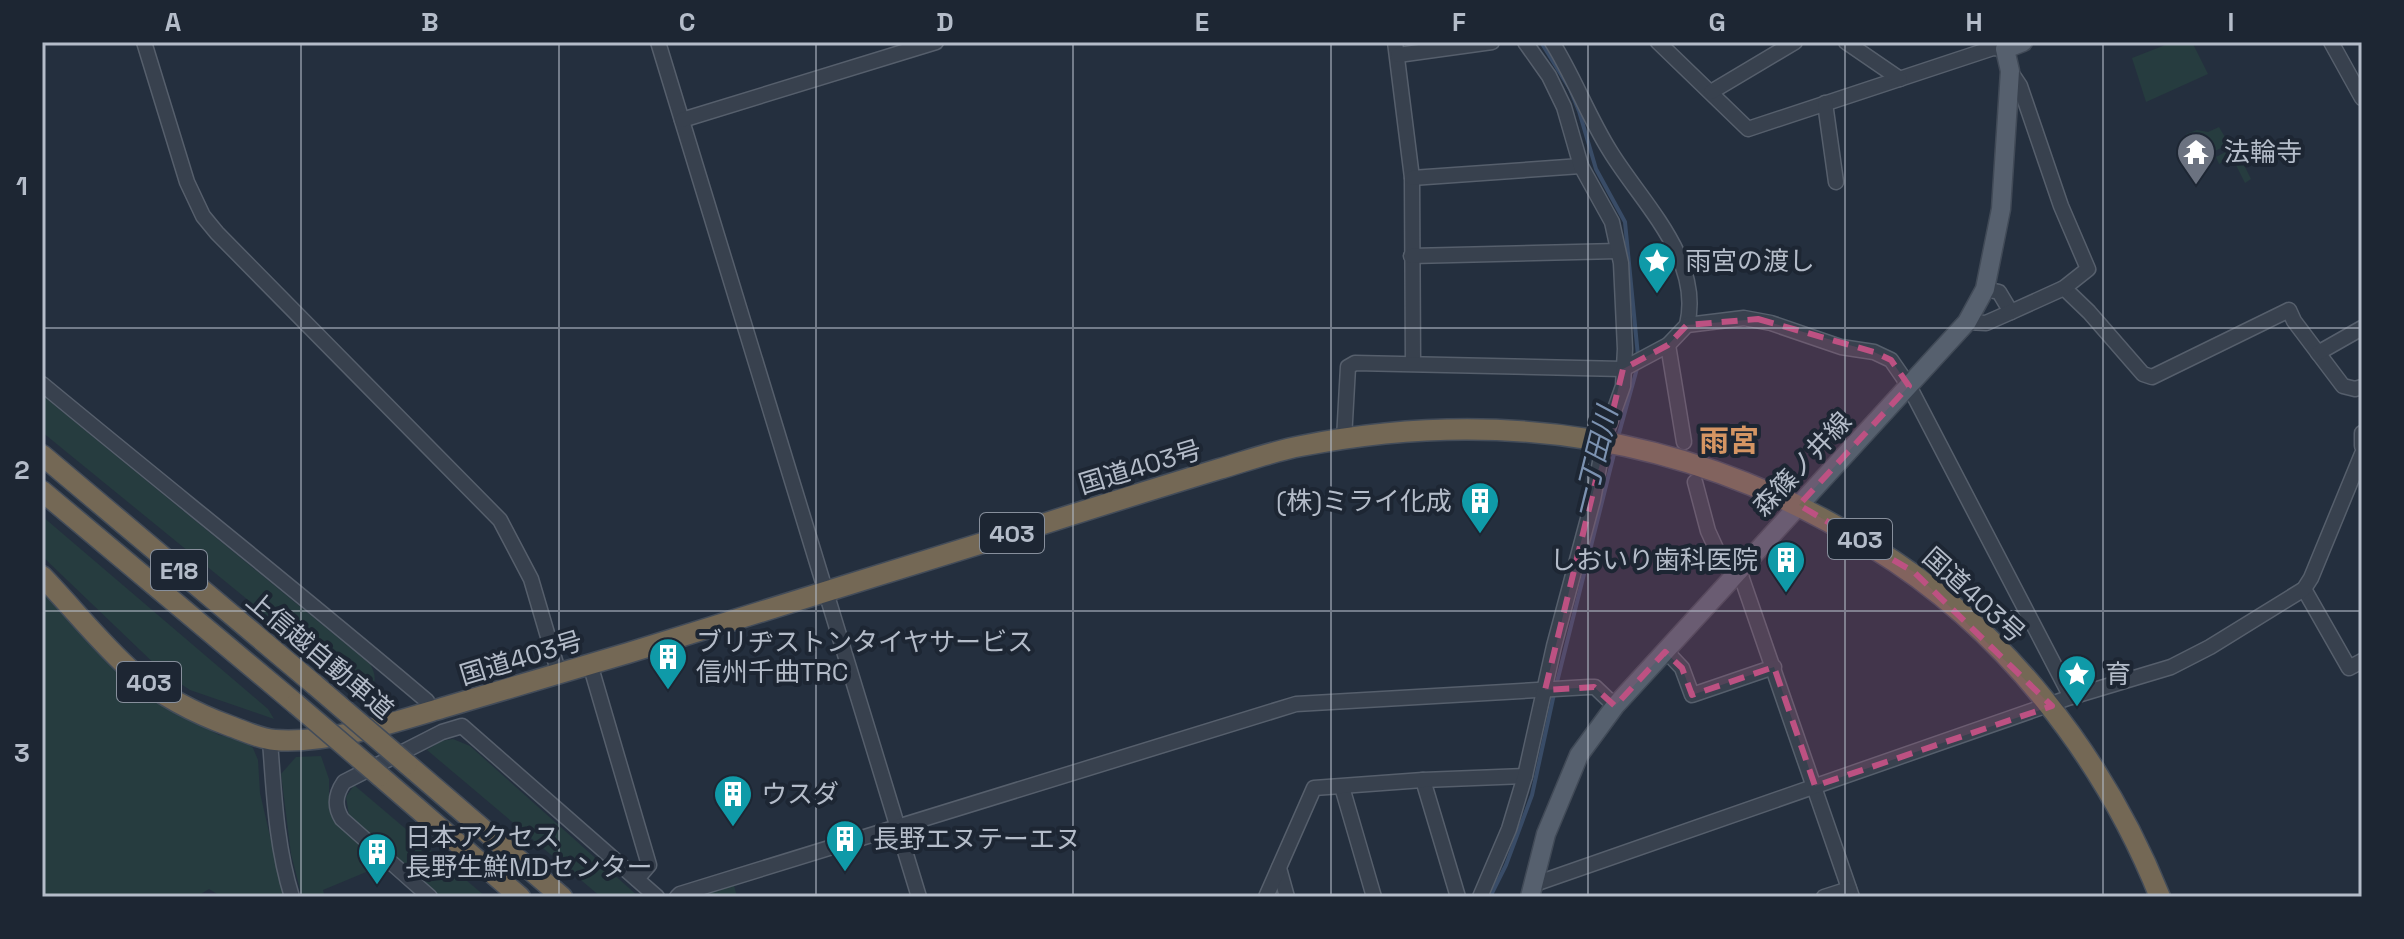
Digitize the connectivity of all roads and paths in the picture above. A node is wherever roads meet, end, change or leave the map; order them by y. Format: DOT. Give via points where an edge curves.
graph roads {
  1 [pos="144,42"];
  2 [pos="658,42"];
  3 [pos="936,42"];
  4 [pos="1492,42"];
  5 [pos="1525,42"];
  6 [pos="1552,42"];
  7 [pos="1658,42"];
  8 [pos="1795,42"];
  9 [pos="1846,42"];
  10 [pos="2023,42"];
  11 [pos="2331,42"];
  12 [pos="1397,48"];
  13 [pos="2005,49"];
  14 [pos="2010,71"];
  15 [pos="1900,79"];
  16 [pos="2358,91"];
  17 [pos="1711,92"];
  18 [pos="1825,103"];
  19 [pos="682,120"];
  20 [pos="1581,166"];
  21 [pos="1412,178"];
  22 [pos="1836,182"];
  23 [pos="1618,251"];
  24 [pos="1411,256"];
  25 [pos="2064,288"];
  26 [pos="1985,289"];
  27 [pos="2011,312"];
  28 [pos="1967,322"];
  29 [pos="1687,325"];
  30 [pos="2362,328"];
  31 [pos="1668,345"];
  32 [pos="2318,353"];
  33 [pos="1413,363"];
  34 [pos="1633,364"];
  35 [pos="42,384"];
  36 [pos="1909,386"];
  37 [pos="2362,387"];
  38 [pos="2362,433"];
  39 [pos="1344,439"];
  40 [pos="1613,442"];
  41 [pos="1684,442"];
  42 [pos="2362,446"];
  43 [pos="2362,454"];
  44 [pos="42,455"];
  45 [pos="1695,482"];
  46 [pos="42,491"];
  47 [pos="1799,505"];
  48 [pos="1732,568"];
  49 [pos="42,576"];
  50 [pos="2304,589"];
  51 [pos="825,593"];
  52 [pos="1666,651"];
  53 [pos="2362,661"];
  54 [pos="590,664"];
  55 [pos="1774,667"];
  56 [pos="559,674"];
  57 [pos="1552,689"];
  58 [pos="427,701"];
  59 [pos="2061,702"];
  60 [pos="1615,706"];
  61 [pos="270,741"];
  62 [pos="1525,776"];
  63 [pos="1423,780"];
  64 [pos="1815,786"];
  65 [pos="1342,787"];
  66 [pos="898,827"];
  67 [pos="1279,868"];
  68 [pos="637,879"];
  69 [pos="1531,891"];
  70 [pos="2157,892"];
  71 [pos="1850,893"];
  72 [pos="292,897"];
  73 [pos="430,897"];
  74 [pos="520,897"];
  75 [pos="562,897"];
  76 [pos="657,897"];
  77 [pos="677,897"];
  78 [pos="919,897"];
  79 [pos="1266,897"];
  80 [pos="1287,897"];
  81 [pos="1374,897"];
  82 [pos="1458,897"];
  83 [pos="1480,897"];
  84 [pos="1824,897"];
  1 -- 56 [label="street" via="187,182 203,216 500,520 531,579"];
  2 -- 19 [label="street"];
  3 -- 19 [label="street"];
  4 -- 12 [label="street"];
  5 -- 20 [label="street" via="1564,107"];
  6 -- 29 [label="street" via="1610,151 1684,267"];
  7 -- 17 [label="street"];
  8 -- 17 [label="street"];
  9 -- 15 [label="street"];
  10 -- 13 [label="main road"];
  11 -- 16 [label="street"];
  12 -- 21 [label="street"];
  13 -- 14 [label="main road, 森篠ノ井線"];
  13 -- 15 [label="street" via="1993,48"];
  14 -- 25 [label="street" via="2088,269"];
  14 -- 26 [label="main road, 森篠ノ井線" via="2005,175"];
  15 -- 18 [label="street"];
  17 -- 18 [label="street" via="1748,129"];
  18 -- 22 [label="street"];
  19 -- 51 [label="street"];
  20 -- 21 [label="street"];
  20 -- 23 [label="street" via="1612,222"];
  21 -- 24 [label="street"];
  23 -- 24 [label="street"];
  23 -- 34 [label="street"];
  24 -- 33 [label="street"];
  25 -- 27 [label="street"];
  25 -- 32 [label="street" via="2143,374 2152,377 2289,310"];
  26 -- 27 [label="street" via="1999,292"];
  26 -- 28 [label="main road, 森篠ノ井線"];
  27 -- 28 [label="street" via="1986,323"];
  28 -- 36 [label="main road, 森篠ノ井線"];
  29 -- 31 [label="street"];
  29 -- 36 [label="street" via="1744,318 1771,323 1830,344 1874,352 1891,360"];
  30 -- 32 [label="street"];
  31 -- 34 [label="street"];
  31 -- 41 [label="street"];
  32 -- 37 [label="street" via="2343,386"];
  33 -- 34 [label="street"];
  33 -- 39 [label="street" via="1348,367"];
  34 -- 40 [label="street" via="1623,386"];
  35 -- 58 [label="street"];
  36 -- 47 [label="main road, 森篠ノ井線"];
  36 -- 59 [label="street"];
  38 -- 42 [label="street"];
  39 -- 40 [label="highway, 国道403号 / 403" via="1476,428"];
  39 -- 51 [label="highway, 国道403号 / 403" via="1294,447"];
  40 -- 47 [label="highway, 国道403号 / 403" via="1758,486"];
  40 -- 57 [label="street" via="1593,500"];
  43 -- 50 [label="street"];
  44 -- 75 [label="highway, 上信越自動車道 / E18, bridge"];
  45 -- 48 [label="street" via="1708,531"];
  46 -- 74 [label="highway, 上信越自動車道 / E18, bridge"];
  47 -- 48 [label="main road, 森篠ノ井線"];
  47 -- 59 [label="highway, 国道403号 / 403" via="1914,572"];
  48 -- 52 [label="main road, 森篠ノ井線"];
  48 -- 55 [label="street"];
  49 -- 61 [label="highway, 国道403号 / 403" via="135,673 219,722"];
  50 -- 53 [label="street" via="2349,668"];
  50 -- 59 [label="street" via="2171,667"];
  51 -- 54 [label="highway, 国道403号 / 403"];
  51 -- 66 [label="street"];
  52 -- 55 [label="street" via="1682,668 1692,695"];
  52 -- 60 [label="main road, 森篠ノ井線"];
  54 -- 56 [label="highway, 国道403号 / 403"];
  54 -- 68 [label="street" via="649,865"];
  55 -- 64 [label="street"];
  56 -- 61 [label="highway, 国道403号 / 403" via="372,727 314,739"];
  57 -- 60 [label="street" via="1595,687"];
  57 -- 62 [label="street"];
  57 -- 66 [label="street" via="1296,704"];
  59 -- 64 [label="street"];
  59 -- 70 [label="highway, 国道403号 / 403"];
  60 -- 69 [label="main road, 森篠ノ井線" via="1579,755 1546,834"];
  61 -- 72 [label="street" via="275,816"];
  62 -- 63 [label="street"];
  62 -- 83 [label="street"];
  63 -- 65 [label="street"];
  63 -- 82 [label="street"];
  64 -- 69 [label="street"];
  64 -- 71 [label="street"];
  65 -- 67 [label="street" via="1314,788"];
  65 -- 81 [label="street"];
  66 -- 77 [label="street"];
  66 -- 78 [label="street"];
  67 -- 79 [label="street"];
  67 -- 80 [label="street"];
  68 -- 73 [label="street" via="462,726 344,782 338,790 336,809 342,819"];
  68 -- 76 [label="street"];
  71 -- 84 [label="street"];
}
